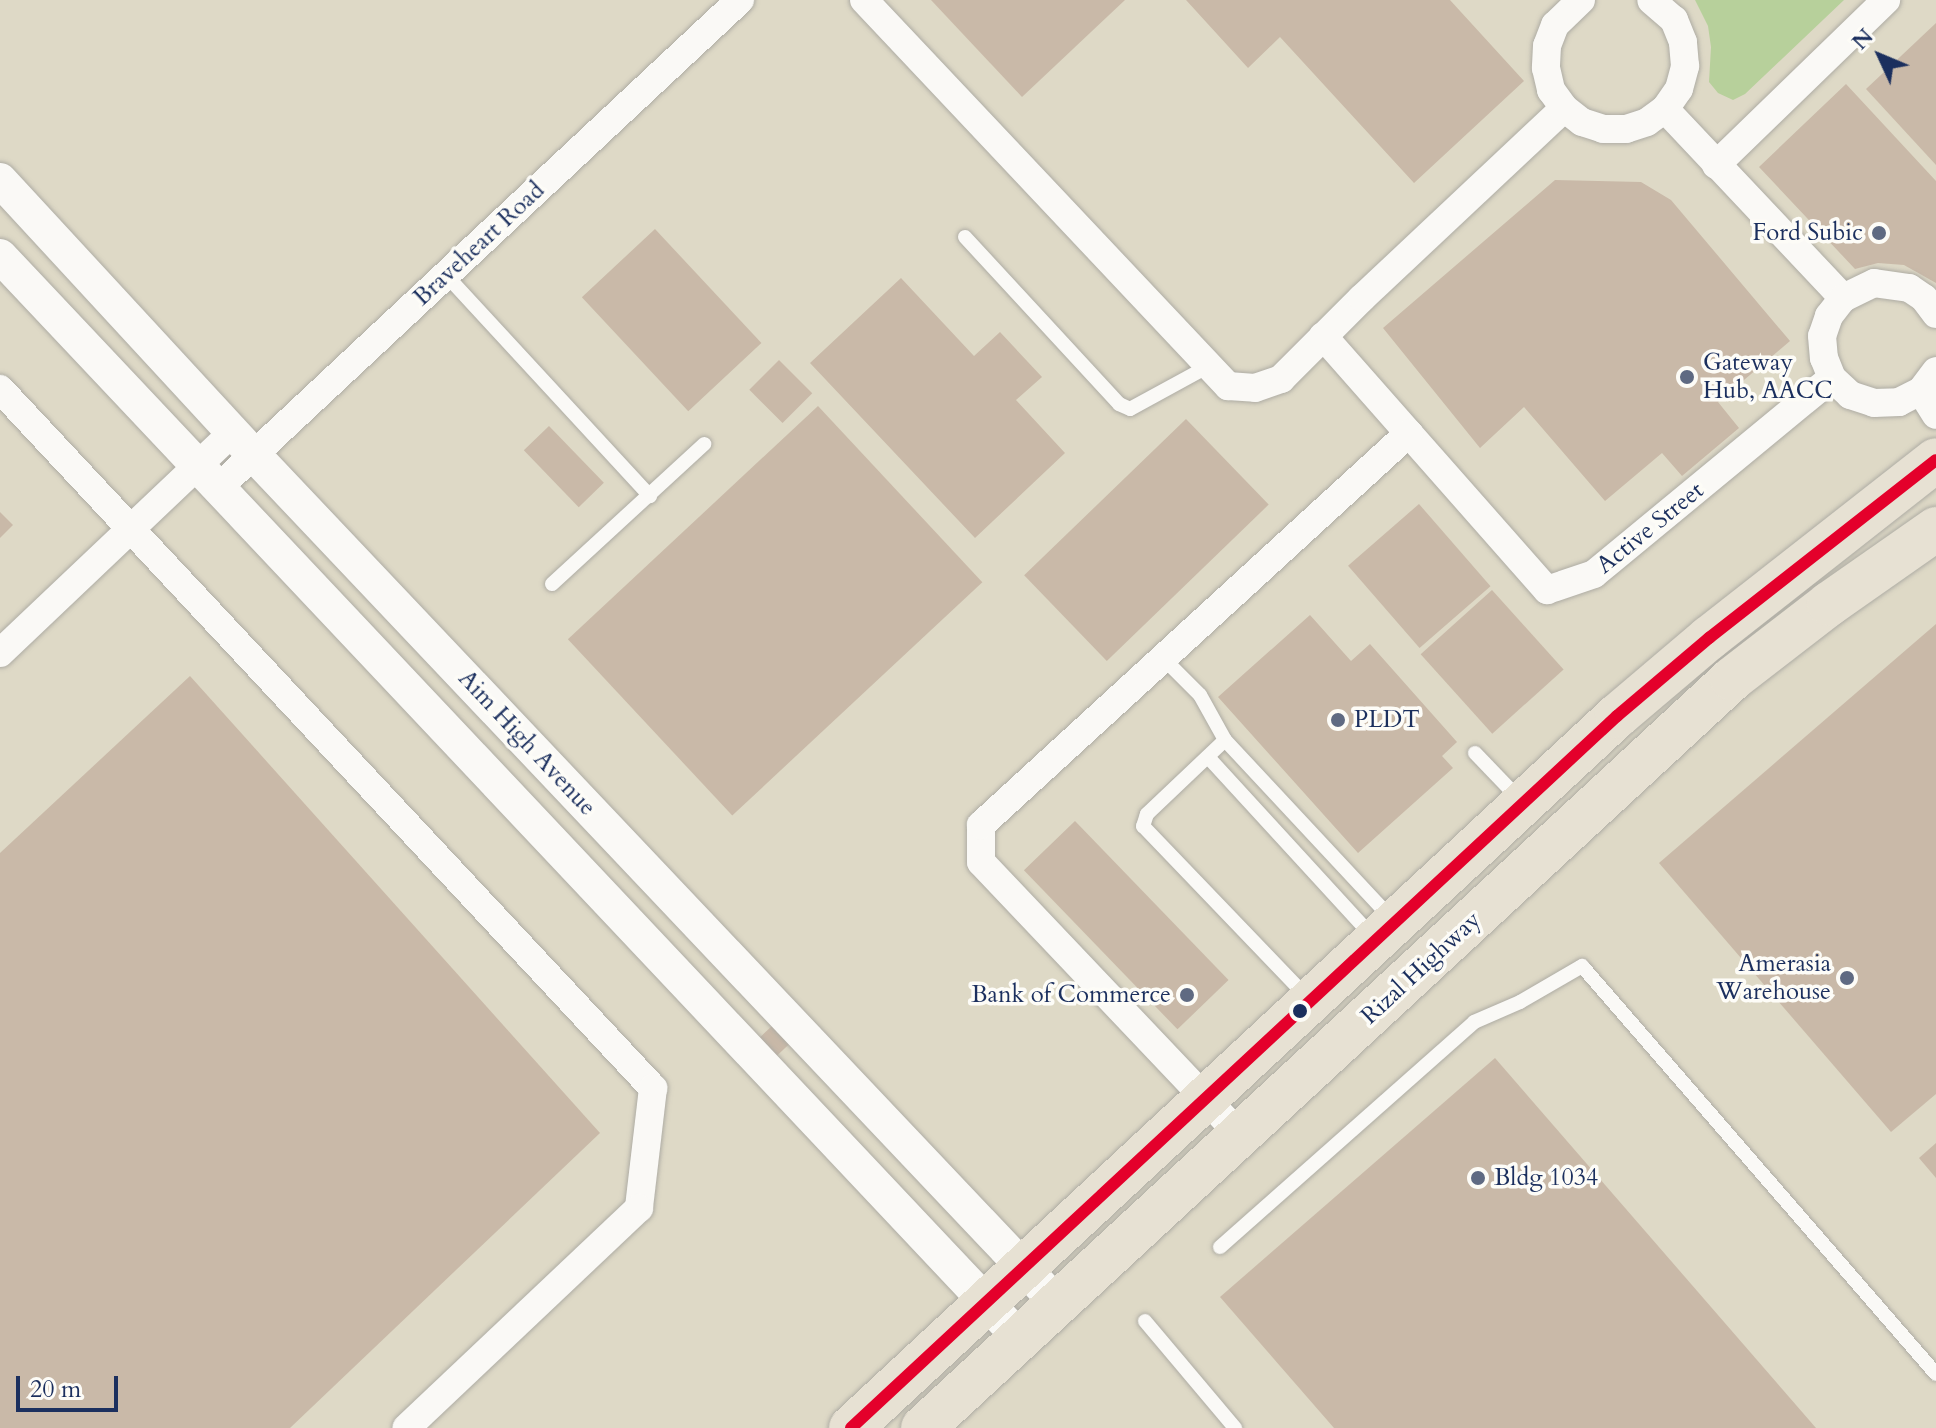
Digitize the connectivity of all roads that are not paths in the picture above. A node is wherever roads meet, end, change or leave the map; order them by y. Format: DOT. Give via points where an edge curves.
graph roads {
  1 [pos="740,0"];
  2 [pos="1651,0"];
  3 [pos="1886,0"];
  4 [pos="867,1"];
  5 [pos="1570,3"];
  6 [pos="1564,108"];
  7 [pos="1665,109"];
  8 [pos="1716,165"];
  9 [pos="0,180"];
  10 [pos="965,237"];
  11 [pos="0,256"];
  12 [pos="446,275"];
  13 [pos="1843,298"];
  14 [pos="1936,313"];
  15 [pos="1323,336"];
  16 [pos="1209,366"];
  17 [pos="1832,378"];
  18 [pos="1928,381"];
  19 [pos="0,389"];
  20 [pos="1936,415"];
  21 [pos="1409,433"];
  22 [pos="244,443"];
  23 [pos="704,444"];
  24 [pos="1936,460"];
  25 [pos="207,478"];
  26 [pos="650,496"];
  27 [pos="131,529"];
  28 [pos="1936,529"];
  29 [pos="1917,551"];
  30 [pos="552,584"];
  31 [pos="0,653"];
  32 [pos="1163,658"];
  33 [pos="1225,740"];
  34 [pos="1475,753"];
  35 [pos="1208,757"];
  36 [pos="1523,804"];
  37 [pos="1385,931"];
  38 [pos="1310,1001"];
  39 [pos="1206,1099"];
  40 [pos="1240,1135"];
  41 [pos="1220,1247"];
  42 [pos="1023,1268"];
  43 [pos="986,1302"];
  44 [pos="1058,1304"];
  45 [pos="1145,1321"];
  46 [pos="1020,1338"];
  47 [pos="1936,1374"];
  48 [pos="406,1428"];
  49 [pos="851,1428"];
  50 [pos="923,1428"];
  51 [pos="1235,1428"];
  1 -- 12 [label="street, Braveheart Road"];
  2 -- 7 [label="street" via="1674,20 1683,42 1685,66 1679,89"];
  3 -- 8 [label="street"];
  4 -- 16 [label="street"];
  5 -- 6 [label="street" via="1555,25 1546,57 1551,90"];
  6 -- 7 [label="street" via="1582,122 1614,129 1647,122"];
  6 -- 15 [label="street"];
  7 -- 8 [label="street"];
  8 -- 13 [label="street"];
  9 -- 22 [label="street, Aim High Avenue"];
  10 -- 16 [label="lane" via="1119,404 1130,409"];
  11 -- 25 [label="street, Aim High Avenue"];
  12 -- 22 [label="street, Braveheart Road"];
  12 -- 26 [label="lane"];
  13 -- 14 [label="street" via="1874,283 1892,283 1909,288"];
  13 -- 17 [label="street" via="1822,336"];
  15 -- 16 [label="street" via="1281,379 1255,388 1228,386"];
  15 -- 21 [label="street"];
  17 -- 18 [label="street" via="1850,395 1874,403 1899,402"];
  17 -- 21 [label="street, Active Street" via="1594,574 1547,590"];
  18 -- 20 [label="street"];
  19 -- 27 [label="street"];
  21 -- 32 [label="street"];
  22 -- 25 [label="street, Braveheart Road"];
  22 -- 42 [label="street, Aim High Avenue"];
  23 -- 26 [label="lane"];
  24 -- 36 [label="main road" via="1709,638"];
  25 -- 27 [label="street, Braveheart Road"];
  25 -- 43 [label="street, Aim High Avenue"];
  26 -- 30 [label="lane"];
  27 -- 31 [label="street, Braveheart Road"];
  27 -- 48 [label="street" via="653,1088 639,1208"];
  28 -- 29 [label="main road, Rizal Highway"];
  29 -- 40 [label="main road, Rizal Highway" via="1732,679"];
  32 -- 33 [label="lane" via="1200,695"];
  32 -- 39 [label="street" via="981,825 981,862"];
  33 -- 35 [label="lane"];
  33 -- 37 [label="lane"];
  34 -- 36 [label="lane"];
  35 -- 37 [label="lane"];
  35 -- 38 [label="lane" via="1147,814 1143,826"];
  36 -- 37 [label="main road"];
  37 -- 38 [label="main road"];
  38 -- 39 [label="main road"];
  39 -- 40 [label="street"];
  39 -- 42 [label="main road"];
  40 -- 44 [label="main road, Rizal Highway"];
  41 -- 47 [label="lane" via="1474,1022 1582,966"];
  42 -- 43 [label="main road"];
  42 -- 44 [label="street, Aim High Avenue"];
  43 -- 46 [label="street, Aim High Avenue"];
  43 -- 49 [label="main road"];
  44 -- 46 [label="main road, Rizal Highway"];
  45 -- 51 [label="lane"];
  46 -- 50 [label="main road, Rizal Highway"];
}
